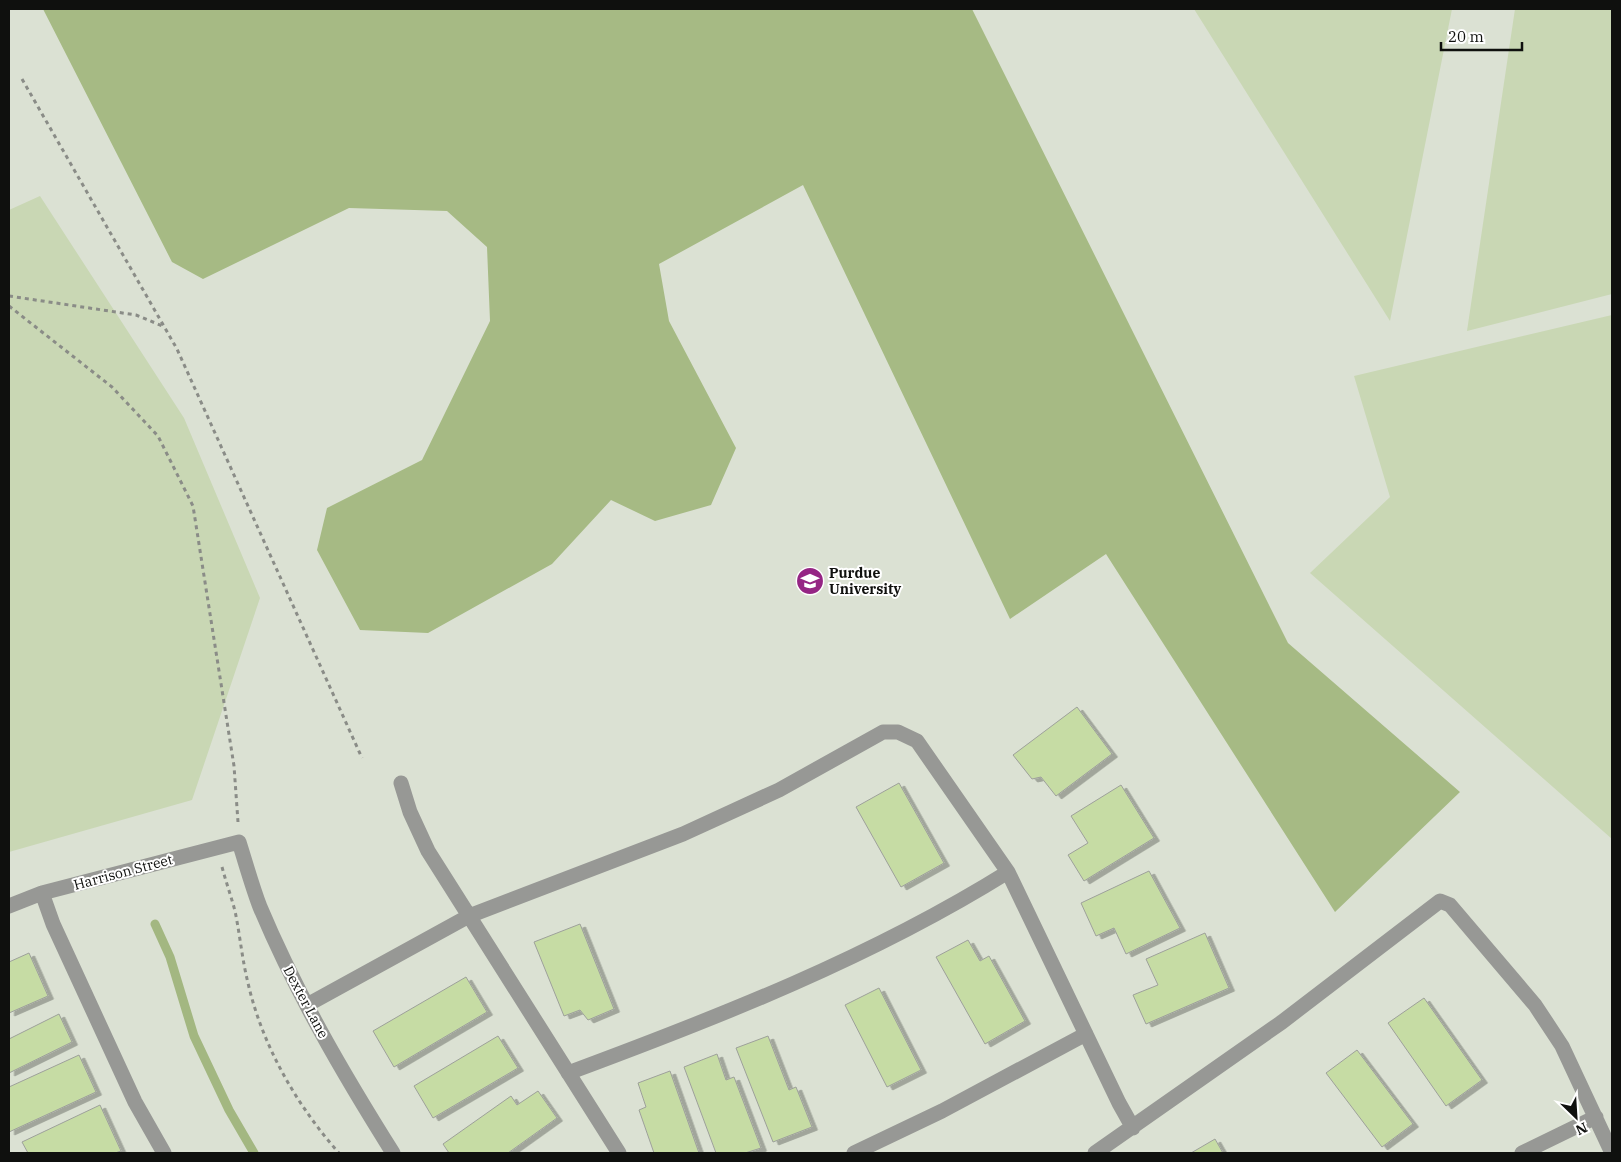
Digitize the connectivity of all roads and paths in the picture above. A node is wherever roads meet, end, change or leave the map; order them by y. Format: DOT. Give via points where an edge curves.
graph roads {
  1 [pos="22,79"];
  2 [pos="9,296"];
  3 [pos="9,306"];
  4 [pos="165,327"];
  5 [pos="362,758"];
  6 [pos="401,783"];
  7 [pos="239,842"];
  8 [pos="216,848"];
  9 [pos="1008,872"];
  10 [pos="42,893"];
  11 [pos="9,906"];
  12 [pos="469,916"];
  13 [pos="307,1005"];
  14 [pos="1086,1034"];
  15 [pos="568,1072"];
  16 [pos="1596,1117"];
  17 [pos="1134,1128"];
  18 [pos="164,1153"];
  19 [pos="340,1153"];
  20 [pos="393,1153"];
  21 [pos="619,1153"];
  22 [pos="854,1153"];
  23 [pos="1095,1153"];
  24 [pos="1522,1153"];
  25 [pos="1612,1153"];
  1 -- 4 [label="path"];
  2 -- 4 [label="path" via="136,315"];
  3 -- 7 [label="path" via="112,387 158,436 193,506 234,766"];
  4 -- 5 [label="path"];
  6 -- 12 [label="street" via="428,851"];
  7 -- 8 [label="street, Harrison Street"];
  7 -- 13 [label="street, Dexter Lane" via="260,906"];
  8 -- 10 [label="street, Harrison Street"];
  8 -- 19 [label="path" via="234,910 248,984 262,1025 283,1074"];
  9 -- 12 [label="street" via="917,741 898,732 883,732 779,790 683,834"];
  9 -- 14 [label="street"];
  9 -- 15 [label="street" via="827,968 713,1019"];
  10 -- 11 [label="street, Harrison Street"];
  10 -- 18 [label="street" via="53,924 135,1102"];
  12 -- 13 [label="street"];
  12 -- 15 [label="street"];
  13 -- 20 [label="street, Dexter Lane"];
  14 -- 17 [label="street"];
  14 -- 22 [label="street" via="942,1111"];
  15 -- 21 [label="street"];
  16 -- 17 [label="street" via="1562,1046 1534,1005 1450,904 1440,901 1282,1022"];
  16 -- 24 [label="street"];
  16 -- 25 [label="street"];
  17 -- 23 [label="street"];
}
